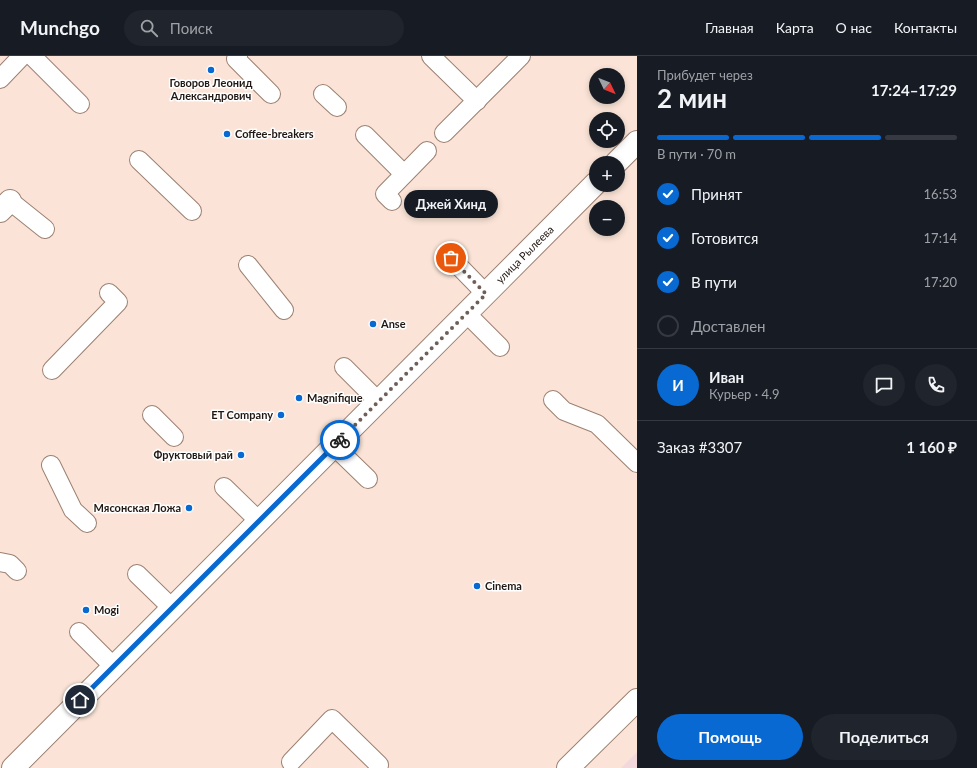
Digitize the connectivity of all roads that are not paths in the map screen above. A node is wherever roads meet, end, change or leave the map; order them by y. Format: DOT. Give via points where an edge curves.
graph roads {
  1 [pos="22,56"];
  2 [pos="32,56"];
  3 [pos="238,56"];
  4 [pos="431,56"];
  5 [pos="521,56"];
  6 [pos="0,79"];
  7 [pos="271,94"];
  8 [pos="323,94"];
  9 [pos="476,101"];
  10 [pos="80,104"];
  11 [pos="337,107"];
  12 [pos="444,133"];
  13 [pos="365,135"];
  14 [pos="637,142"];
  15 [pos="427,151"];
  16 [pos="623,156"];
  17 [pos="139,160"];
  18 [pos="404,174"];
  19 [pos="589,190"];
  20 [pos="392,201"];
  21 [pos="5,206"];
  22 [pos="192,211"];
  23 [pos="45,230"];
  24 [pos="451,258"];
  25 [pos="248,265"];
  26 [pos="109,293"];
  27 [pos="486,294"];
  28 [pos="284,310"];
  29 [pos="466,313"];
  30 [pos="500,347"];
  31 [pos="344,367"];
  32 [pos="52,370"];
  33 [pos="553,400"];
  34 [pos="378,401"];
  35 [pos="152,415"];
  36 [pos="174,437"];
  37 [pos="334,446"];
  38 [pos="637,464"];
  39 [pos="51,465"];
  40 [pos="368,479"];
  41 [pos="224,487"];
  42 [pos="258,521"];
  43 [pos="87,523"];
  44 [pos="0,562"];
  45 [pos="17,571"];
  46 [pos="137,574"];
  47 [pos="172,608"];
  48 [pos="79,632"];
  49 [pos="114,667"];
  50 [pos="637,700"];
  51 [pos="291,762"];
  52 [pos="379,765"];
  53 [pos="13,768"];
  54 [pos="568,768"];
  1 -- 6 [label="lane"];
  2 -- 10 [label="lane"];
  3 -- 7 [label="lane" via="236,59"];
  4 -- 9 [label="lane"];
  5 -- 9 [label="lane"];
  8 -- 11 [label="lane"];
  9 -- 12 [label="lane"];
  13 -- 18 [label="lane"];
  14 -- 16 [label="street"];
  15 -- 18 [label="lane"];
  17 -- 22 [label="lane"];
  18 -- 20 [label="lane" via="385,194"];
  19 -- 27 [label="street, улица Рылеева"];
  21 -- 23 [label="lane"];
  24 -- 27 [label="lane"];
  25 -- 28 [label="lane"];
  26 -- 32 [label="lane" via="118,302"];
  27 -- 29 [label="street, улица Рылеева"];
  29 -- 30 [label="lane"];
  29 -- 34 [label="street, улица Рылеева"];
  31 -- 34 [label="lane"];
  33 -- 38 [label="lane" via="564,411 597,424"];
  34 -- 37 [label="street, улица Рылеева"];
  35 -- 36 [label="lane"];
  37 -- 40 [label="lane"];
  37 -- 42 [label="street, улица Рылеева"];
  39 -- 43 [label="lane" via="73,510"];
  41 -- 42 [label="lane"];
  42 -- 47 [label="street, улица Рылеева"];
  44 -- 45 [label="lane" via="10,564"];
  46 -- 47 [label="lane"];
  47 -- 49 [label="street, улица Рылеева"];
  48 -- 49 [label="lane"];
  49 -- 53 [label="street, улица Рылеева"];
  50 -- 54 [label="street"];
  51 -- 52 [label="lane" via="332,719"];
}
